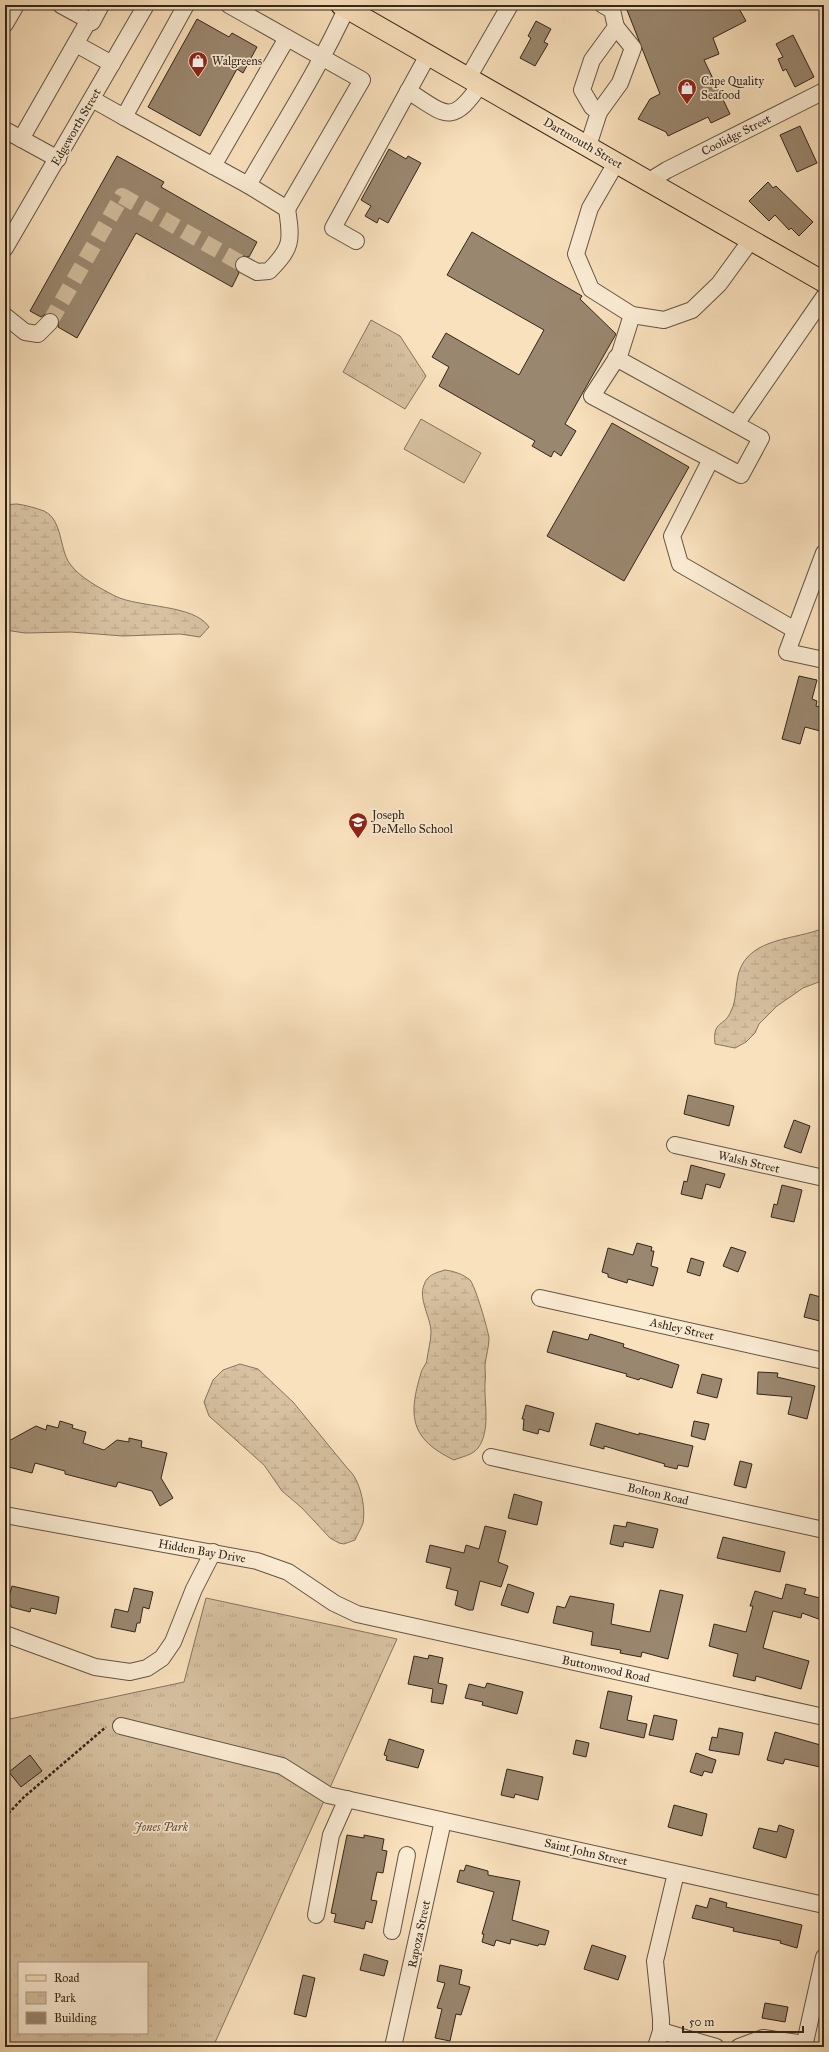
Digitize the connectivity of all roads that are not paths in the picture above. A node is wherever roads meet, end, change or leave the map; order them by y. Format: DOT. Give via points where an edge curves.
graph roads {
  1 [pos="16,5"];
  2 [pos="61,5"];
  3 [pos="101,5"];
  4 [pos="146,5"];
  5 [pos="186,5"];
  6 [pos="229,5"];
  7 [pos="510,5"];
  8 [pos="603,5"];
  9 [pos="345,6"];
  10 [pos="90,21"];
  11 [pos="5,24"];
  12 [pos="616,27"];
  13 [pos="288,38"];
  14 [pos="76,44"];
  15 [pos="428,55"];
  16 [pos="321,58"];
  17 [pos="112,64"];
  18 [pos="474,81"];
  19 [pos="408,91"];
  20 [pos="824,91"];
  21 [pos="92,99"];
  22 [pos="599,112"];
  23 [pos="125,114"];
  24 [pos="5,130"];
  25 [pos="21,139"];
  26 [pos="588,146"];
  27 [pos="58,159"];
  28 [pos="616,163"];
  29 [pos="213,166"];
  30 [pos="649,181"];
  31 [pos="248,185"];
  32 [pos="287,210"];
  33 [pos="751,240"];
  34 [pos="356,241"];
  35 [pos="5,248"];
  36 [pos="244,265"];
  37 [pos="824,282"];
  38 [pos="824,297"];
  39 [pos="632,315"];
  40 [pos="5,316"];
  41 [pos="50,322"];
  42 [pos="618,356"];
  43 [pos="736,424"];
  44 [pos="711,459"];
  45 [pos="824,552"];
  46 [pos="795,630"];
  47 [pos="824,660"];
  48 [pos="675,1145"];
  49 [pos="824,1178"];
  50 [pos="540,1298"];
  51 [pos="824,1361"];
  52 [pos="491,1457"];
  53 [pos="5,1515"];
  54 [pos="824,1530"];
  55 [pos="213,1552"];
  56 [pos="387,1621"];
  57 [pos="5,1634"];
  58 [pos="824,1717"];
  59 [pos="121,1726"];
  60 [pos="347,1799"];
  61 [pos="443,1821"];
  62 [pos="407,1855"];
  63 [pos="676,1872"];
  64 [pos="400,1891"];
  65 [pos="427,1897"];
  66 [pos="824,1905"];
  67 [pos="316,1915"];
  68 [pos="392,1931"];
  69 [pos="824,1958"];
  70 [pos="661,2031"];
  71 [pos="804,2046"];
  72 [pos="393,2047"];
  73 [pos="656,2047"];
  74 [pos="716,2047"];
  75 [pos="739,2047"];
  1 -- 11 [label="street"];
  2 -- 10 [label="street"];
  3 -- 10 [label="street"];
  4 -- 17 [label="street, Edgeworth Street"];
  5 -- 23 [label="street"];
  6 -- 13 [label="street"];
  7 -- 18 [label="street"];
  8 -- 12 [label="street" via="612,10"];
  9 -- 15 [label="main road, Dartmouth Street"];
  9 -- 16 [label="street" via="340,27"];
  10 -- 14 [label="street"];
  12 -- 22 [label="street" via="633,48 620,83"];
  12 -- 22 [label="street" via="592,60 582,90 592,107"];
  13 -- 16 [label="street"];
  13 -- 29 [label="street"];
  14 -- 17 [label="street"];
  14 -- 25 [label="street"];
  15 -- 18 [label="main road, Dartmouth Street"];
  15 -- 19 [label="street"];
  16 -- 31 [label="street"];
  16 -- 32 [label="street" via="362,80"];
  17 -- 21 [label="street, Edgeworth Street"];
  18 -- 19 [label="street" via="464,107 449,113"];
  18 -- 26 [label="main road, Dartmouth Street"];
  19 -- 34 [label="street" via="333,228"];
  20 -- 30 [label="street, Coolidge Street"];
  21 -- 23 [label="street"];
  21 -- 27 [label="street, Edgeworth Street"];
  22 -- 26 [label="street"];
  23 -- 29 [label="street"];
  24 -- 25 [label="street"];
  25 -- 27 [label="street"];
  26 -- 28 [label="main road, Dartmouth Street"];
  27 -- 35 [label="street, Edgeworth Street"];
  28 -- 30 [label="main road, Dartmouth Street"];
  28 -- 39 [label="street" via="590,208 576,254 591,289"];
  29 -- 31 [label="street"];
  30 -- 33 [label="main road, Dartmouth Street"];
  31 -- 32 [label="street"];
  32 -- 36 [label="street" via="291,234 284,257 269,271 258,272"];
  33 -- 37 [label="main road, Dartmouth Street"];
  33 -- 39 [label="street" via="720,284 692,310 664,320"];
  38 -- 43 [label="street"];
  39 -- 42 [label="street"];
  40 -- 41 [label="street" via="25,332 38,334"];
  42 -- 43 [label="street"];
  42 -- 44 [label="street" via="592,396"];
  43 -- 44 [label="street" via="761,438 741,475"];
  44 -- 46 [label="street" via="672,536 680,564"];
  45 -- 46 [label="street"];
  46 -- 47 [label="street" via="787,652"];
  48 -- 49 [label="street, Walsh Street"];
  50 -- 51 [label="street, Ashley Street"];
  52 -- 54 [label="street, Bolton Road"];
  53 -- 55 [label="street, Hidden Bay Drive"];
  55 -- 56 [label="street, Hidden Bay Drive" via="278,1567 298,1577 344,1609"];
  55 -- 57 [label="street" via="194,1589 173,1642 162,1658 147,1668 124,1672 95,1667"];
  56 -- 58 [label="street, Buttonwood Road"];
  59 -- 60 [label="street, Saint John Street" via="282,1766 328,1795"];
  60 -- 61 [label="street, Saint John Street"];
  60 -- 67 [label="street" via="331,1835"];
  61 -- 63 [label="street, Saint John Street"];
  61 -- 65 [label="street, Rapoza Street"];
  62 -- 64 [label="street"];
  63 -- 66 [label="street, Saint John Street"];
  63 -- 70 [label="street" via="655,1961 662,2019"];
  64 -- 65 [label="street"];
  64 -- 68 [label="street"];
  65 -- 72 [label="street, Rapoza Street"];
  69 -- 71 [label="street"];
  70 -- 73 [label="street"];
  70 -- 74 [label="street"];
  71 -- 75 [label="street" via="763,2038"];
}
